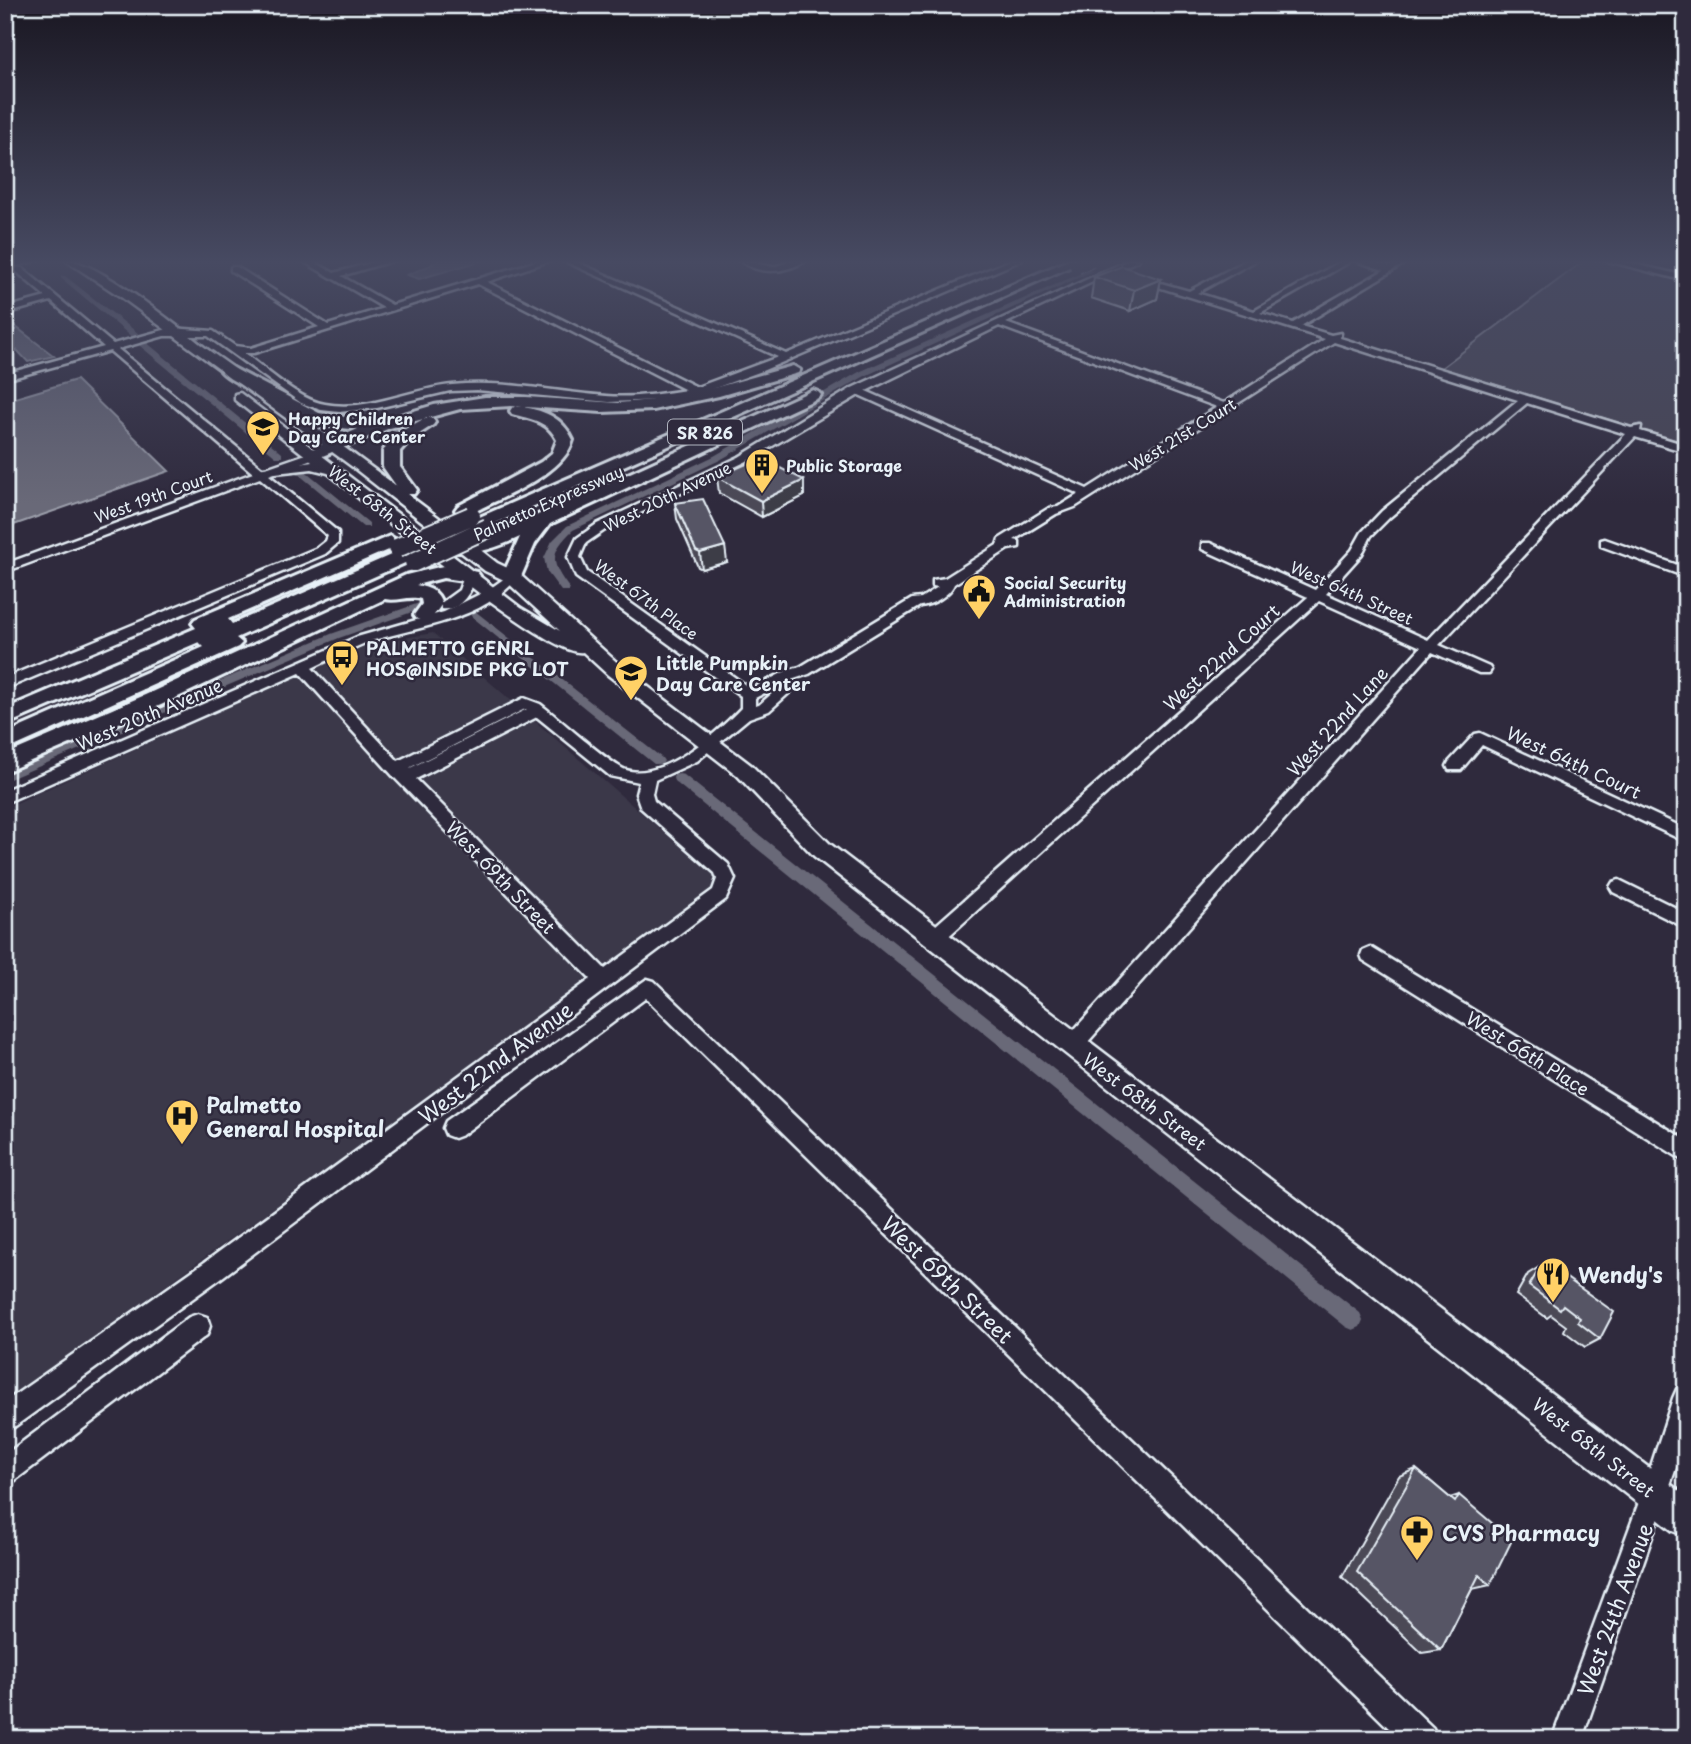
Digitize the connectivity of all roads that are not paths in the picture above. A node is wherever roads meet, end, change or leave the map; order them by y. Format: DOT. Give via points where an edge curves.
graph roads {
  1 [pos="101,341"];
  2 [pos="133,341"];
  3 [pos="138,341"];
  4 [pos="182,341"];
  5 [pos="224,341"];
  6 [pos="237,341"];
  7 [pos="283,341"];
  8 [pos="599,341"];
  9 [pos="741,341"];
  10 [pos="839,341"];
  11 [pos="846,341"];
  12 [pos="898,341"];
  13 [pos="910,341"];
  14 [pos="913,341"];
  15 [pos="959,341"];
  16 [pos="1048,341"];
  17 [pos="1328,341"];
  18 [pos="1348,341"];
  19 [pos="1349,341"];
  20 [pos="109,348"];
  21 [pos="234,349"];
  22 [pos="251,351"];
  23 [pos="789,364"];
  24 [pos="5,377"];
  25 [pos="227,382"];
  26 [pos="856,390"];
  27 [pos="697,391"];
  28 [pos="1525,399"];
  29 [pos="1226,407"];
  30 [pos="352,408"];
  31 [pos="420,419"];
  32 [pos="1634,430"];
  33 [pos="1686,444"];
  34 [pos="339,448"];
  35 [pos="1686,449"];
  36 [pos="599,453"];
  37 [pos="313,455"];
  38 [pos="574,463"];
  39 [pos="331,469"];
  40 [pos="262,472"];
  41 [pos="408,490"];
  42 [pos="1087,493"];
  43 [pos="552,517"];
  44 [pos="469,536"];
  45 [pos="423,540"];
  46 [pos="1605,543"];
  47 [pos="1206,546"];
  48 [pos="576,548"];
  49 [pos="404,557"];
  50 [pos="5,568"];
  51 [pos="1686,573"];
  52 [pos="470,576"];
  53 [pos="512,577"];
  54 [pos="491,593"];
  55 [pos="1317,596"];
  56 [pos="363,601"];
  57 [pos="424,615"];
  58 [pos="386,632"];
  59 [pos="1430,646"];
  60 [pos="303,667"];
  61 [pos="1484,670"];
  62 [pos="615,671"];
  63 [pos="804,671"];
  64 [pos="5,684"];
  65 [pos="747,695"];
  66 [pos="5,707"];
  67 [pos="538,710"];
  68 [pos="744,714"];
  69 [pos="5,718"];
  70 [pos="5,732"];
  71 [pos="708,742"];
  72 [pos="5,743"];
  73 [pos="5,764"];
  74 [pos="1455,766"];
  75 [pos="400,773"];
  76 [pos="648,776"];
  77 [pos="5,797"];
  78 [pos="1686,836"];
  79 [pos="1619,887"];
  80 [pos="1686,921"];
  81 [pos="934,938"];
  82 [pos="1370,955"];
  83 [pos="604,980"];
  84 [pos="1072,1046"];
  85 [pos="454,1128"];
  86 [pos="1686,1152"];
  87 [pos="198,1326"];
  88 [pos="1686,1398"];
  89 [pos="5,1418"];
  90 [pos="5,1472"];
  91 [pos="1655,1494"];
  92 [pos="1686,1518"];
  93 [pos="1422,1739"];
  94 [pos="1567,1739"];
  1 -- 20 [label="street"];
  2 -- 20 [label="street"];
  3 -- 20 [label="street"];
  4 -- 25 [label="main road, West 68th Street"];
  5 -- 21 [label="street"];
  6 -- 22 [label="street"];
  7 -- 22 [label="street"];
  8 -- 27 [label="street"];
  9 -- 23 [label="street"];
  10 -- 23 [label="street"];
  11 -- 23 [label="highway, Palmetto Expressway / SR 826"];
  12 -- 44 [label="highway"];
  13 -- 44 [label="highway, Palmetto Expressway / SR 826"];
  14 -- 43 [label="highway" via="770,416"];
  15 -- 26 [label="street, West 20th Avenue"];
  16 -- 29 [label="street"];
  17 -- 29 [label="street, West 21st Court"];
  18 -- 28 [label="street"];
  19 -- 32 [label="street"];
  20 -- 24 [label="street"];
  20 -- 40 [label="street"];
  21 -- 22 [label="street"];
  21 -- 30 [label="street" via="313,405"];
  22 -- 30 [label="street" via="321,401"];
  23 -- 27 [label="street"];
  23 -- 31 [label="highway" via="719,392 661,404 601,407 494,401 459,404"];
  23 -- 36 [label="highway, Palmetto Expressway / SR 826"];
  25 -- 31 [label="highway" via="323,422 359,426"];
  25 -- 34 [label="main road, West 68th Street"];
  25 -- 37 [label="main road, West 68th Street"];
  26 -- 42 [label="street"];
  26 -- 48 [label="street, West 20th Avenue" via="750,455 591,533"];
  27 -- 30 [label="street" via="660,398 609,399 465,387"];
  28 -- 32 [label="street"];
  28 -- 55 [label="street, West 22nd Court" via="1386,514"];
  29 -- 42 [label="street, West 21st Court"];
  31 -- 34 [label="highway"];
  31 -- 41 [label="highway" via="389,458 390,468"];
  31 -- 44 [label="highway" via="498,409 544,417 562,432 563,449 547,467"];
  32 -- 33 [label="street"];
  32 -- 35 [label="street"];
  32 -- 59 [label="street, West 22nd Lane"];
  34 -- 37 [label="highway"];
  34 -- 41 [label="main road, West 68th Street"];
  34 -- 44 [label="main road, West 68th Street"];
  37 -- 39 [label="main road, West 68th Street"];
  37 -- 40 [label="street, West 19th Court"];
  38 -- 44 [label="highway, Palmetto Expressway / SR 826"];
  39 -- 40 [label="main road" via="312,465"];
  39 -- 45 [label="main road, West 68th Street"];
  40 -- 50 [label="street, West 19th Court"];
  40 -- 64 [label="street" via="334,535 332,543"];
  41 -- 44 [label="main road, West 68th Street"];
  42 -- 63 [label="street, West 21st Court" via="924,602 917,601"];
  43 -- 44 [label="highway"];
  43 -- 53 [label="highway" via="523,545"];
  44 -- 45 [label="highway"];
  44 -- 49 [label="highway"];
  44 -- 49 [label="highway, Palmetto Expressway / SR 826, bridge"];
  44 -- 49 [label="highway, Palmetto Expressway / SR 826"];
  44 -- 52 [label="main road, West 68th Street"];
  44 -- 53 [label="main road, West 68th Street" via="491,568"];
  46 -- 51 [label="street"];
  47 -- 55 [label="street, West 64th Street"];
  48 -- 65 [label="street, West 67th Place" via="574,562 585,577"];
  49 -- 52 [label="highway" via="443,572"];
  49 -- 56 [label="highway"];
  49 -- 66 [label="highway, Palmetto Expressway / SR 826"];
  49 -- 69 [label="highway"];
  49 -- 70 [label="highway"];
  49 -- 72 [label="highway, Palmetto Expressway / SR 826"];
  52 -- 54 [label="main road, West 68th Street"];
  52 -- 57 [label="street, West 20th Avenue" via="458,599"];
  53 -- 54 [label="street, West 20th Avenue"];
  53 -- 62 [label="main road, West 68th Street"];
  54 -- 58 [label="street, West 20th Avenue" via="430,621"];
  54 -- 62 [label="main road, West 68th Street"];
  55 -- 59 [label="street, West 64th Street"];
  55 -- 81 [label="street, West 22nd Court"];
  56 -- 57 [label="highway" via="424,592 432,601"];
  56 -- 73 [label="highway"];
  57 -- 58 [label="street, West 20th Avenue"];
  58 -- 60 [label="street, West 20th Avenue"];
  59 -- 61 [label="street, West 64th Street"];
  59 -- 84 [label="street, West 22nd Lane"];
  60 -- 75 [label="street, West 69th Street"];
  60 -- 77 [label="street, West 20th Avenue"];
  62 -- 71 [label="main road, West 68th Street"];
  63 -- 65 [label="street, West 21st Court"];
  63 -- 68 [label="street, West 21st Court" via="804,677 764,708"];
  65 -- 68 [label="street" via="750,704"];
  67 -- 75 [label="street" via="415,774"];
  67 -- 75 [label="street" via="520,704 405,763"];
  67 -- 76 [label="street" via="613,770"];
  68 -- 71 [label="street, West 21st Court"];
  71 -- 76 [label="street, West 21st Court"];
  71 -- 81 [label="main road, West 68th Street" via="744,770 822,850"];
  74 -- 78 [label="street, West 64th Court" via="1480,738"];
  75 -- 83 [label="street, West 69th Street"];
  76 -- 83 [label="street, West 22nd Avenue" via="647,804 722,869 726,884 715,899"];
  79 -- 80 [label="street"];
  81 -- 84 [label="main road, West 68th Street"];
  82 -- 86 [label="street, West 66th Place"];
  83 -- 89 [label="street, West 22nd Avenue"];
  84 -- 91 [label="main road, West 68th Street"];
  85 -- 93 [label="street, West 69th Street" via="647,987"];
  87 -- 90 [label="street"];
  88 -- 91 [label="street, West 24th Avenue"];
  91 -- 92 [label="main road, West 68th Street"];
  91 -- 94 [label="street, West 24th Avenue"];
}
